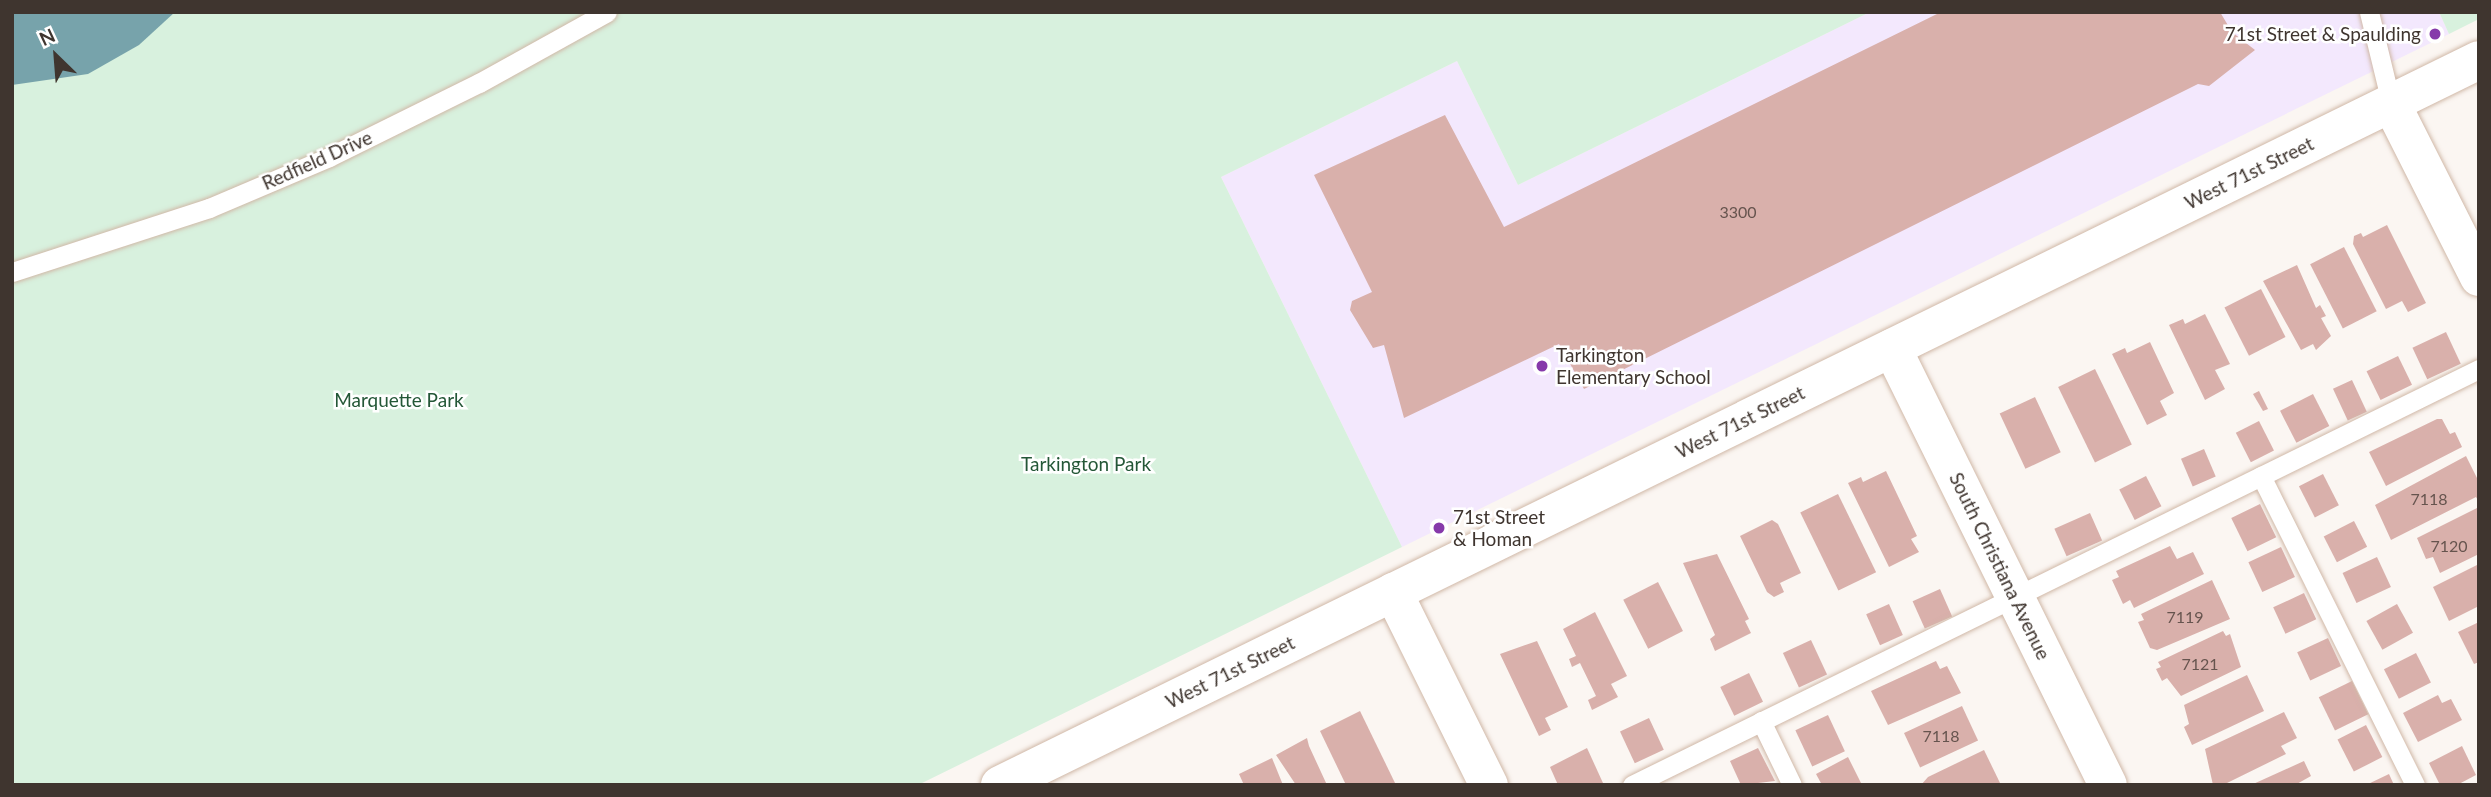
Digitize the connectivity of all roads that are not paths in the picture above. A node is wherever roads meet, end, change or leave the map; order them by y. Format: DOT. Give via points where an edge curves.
graph roads {
  1 [pos="607,12"];
  2 [pos="2369,12"];
  3 [pos="2479,60"];
  4 [pos="2391,103"];
  5 [pos="12,272"];
  6 [pos="2479,277"];
  7 [pos="1892,348"];
  8 [pos="2479,369"];
  9 [pos="2261,476"];
  10 [pos="1393,592"];
  11 [pos="2015,596"];
  12 [pos="1761,721"];
  13 [pos="1000,785"];
  14 [pos="1489,785"];
  15 [pos="1632,785"];
  16 [pos="1792,785"];
  17 [pos="2108,785"];
  18 [pos="2415,785"];
  1 -- 5 [label="lane, Redfield Drive" via="479,83 329,157 209,208"];
  2 -- 4 [label="lane"];
  3 -- 4 [label="main road, West 71st Street"];
  4 -- 6 [label="main road"];
  4 -- 7 [label="main road, West 71st Street"];
  7 -- 10 [label="main road, West 71st Street"];
  7 -- 11 [label="main road, South Christiana Avenue"];
  8 -- 9 [label="lane"];
  9 -- 11 [label="lane"];
  9 -- 18 [label="lane"];
  10 -- 13 [label="main road, West 71st Street"];
  10 -- 14 [label="main road"];
  11 -- 12 [label="lane"];
  11 -- 17 [label="main road, South Christiana Avenue"];
  12 -- 15 [label="lane"];
  12 -- 16 [label="lane"];
}
